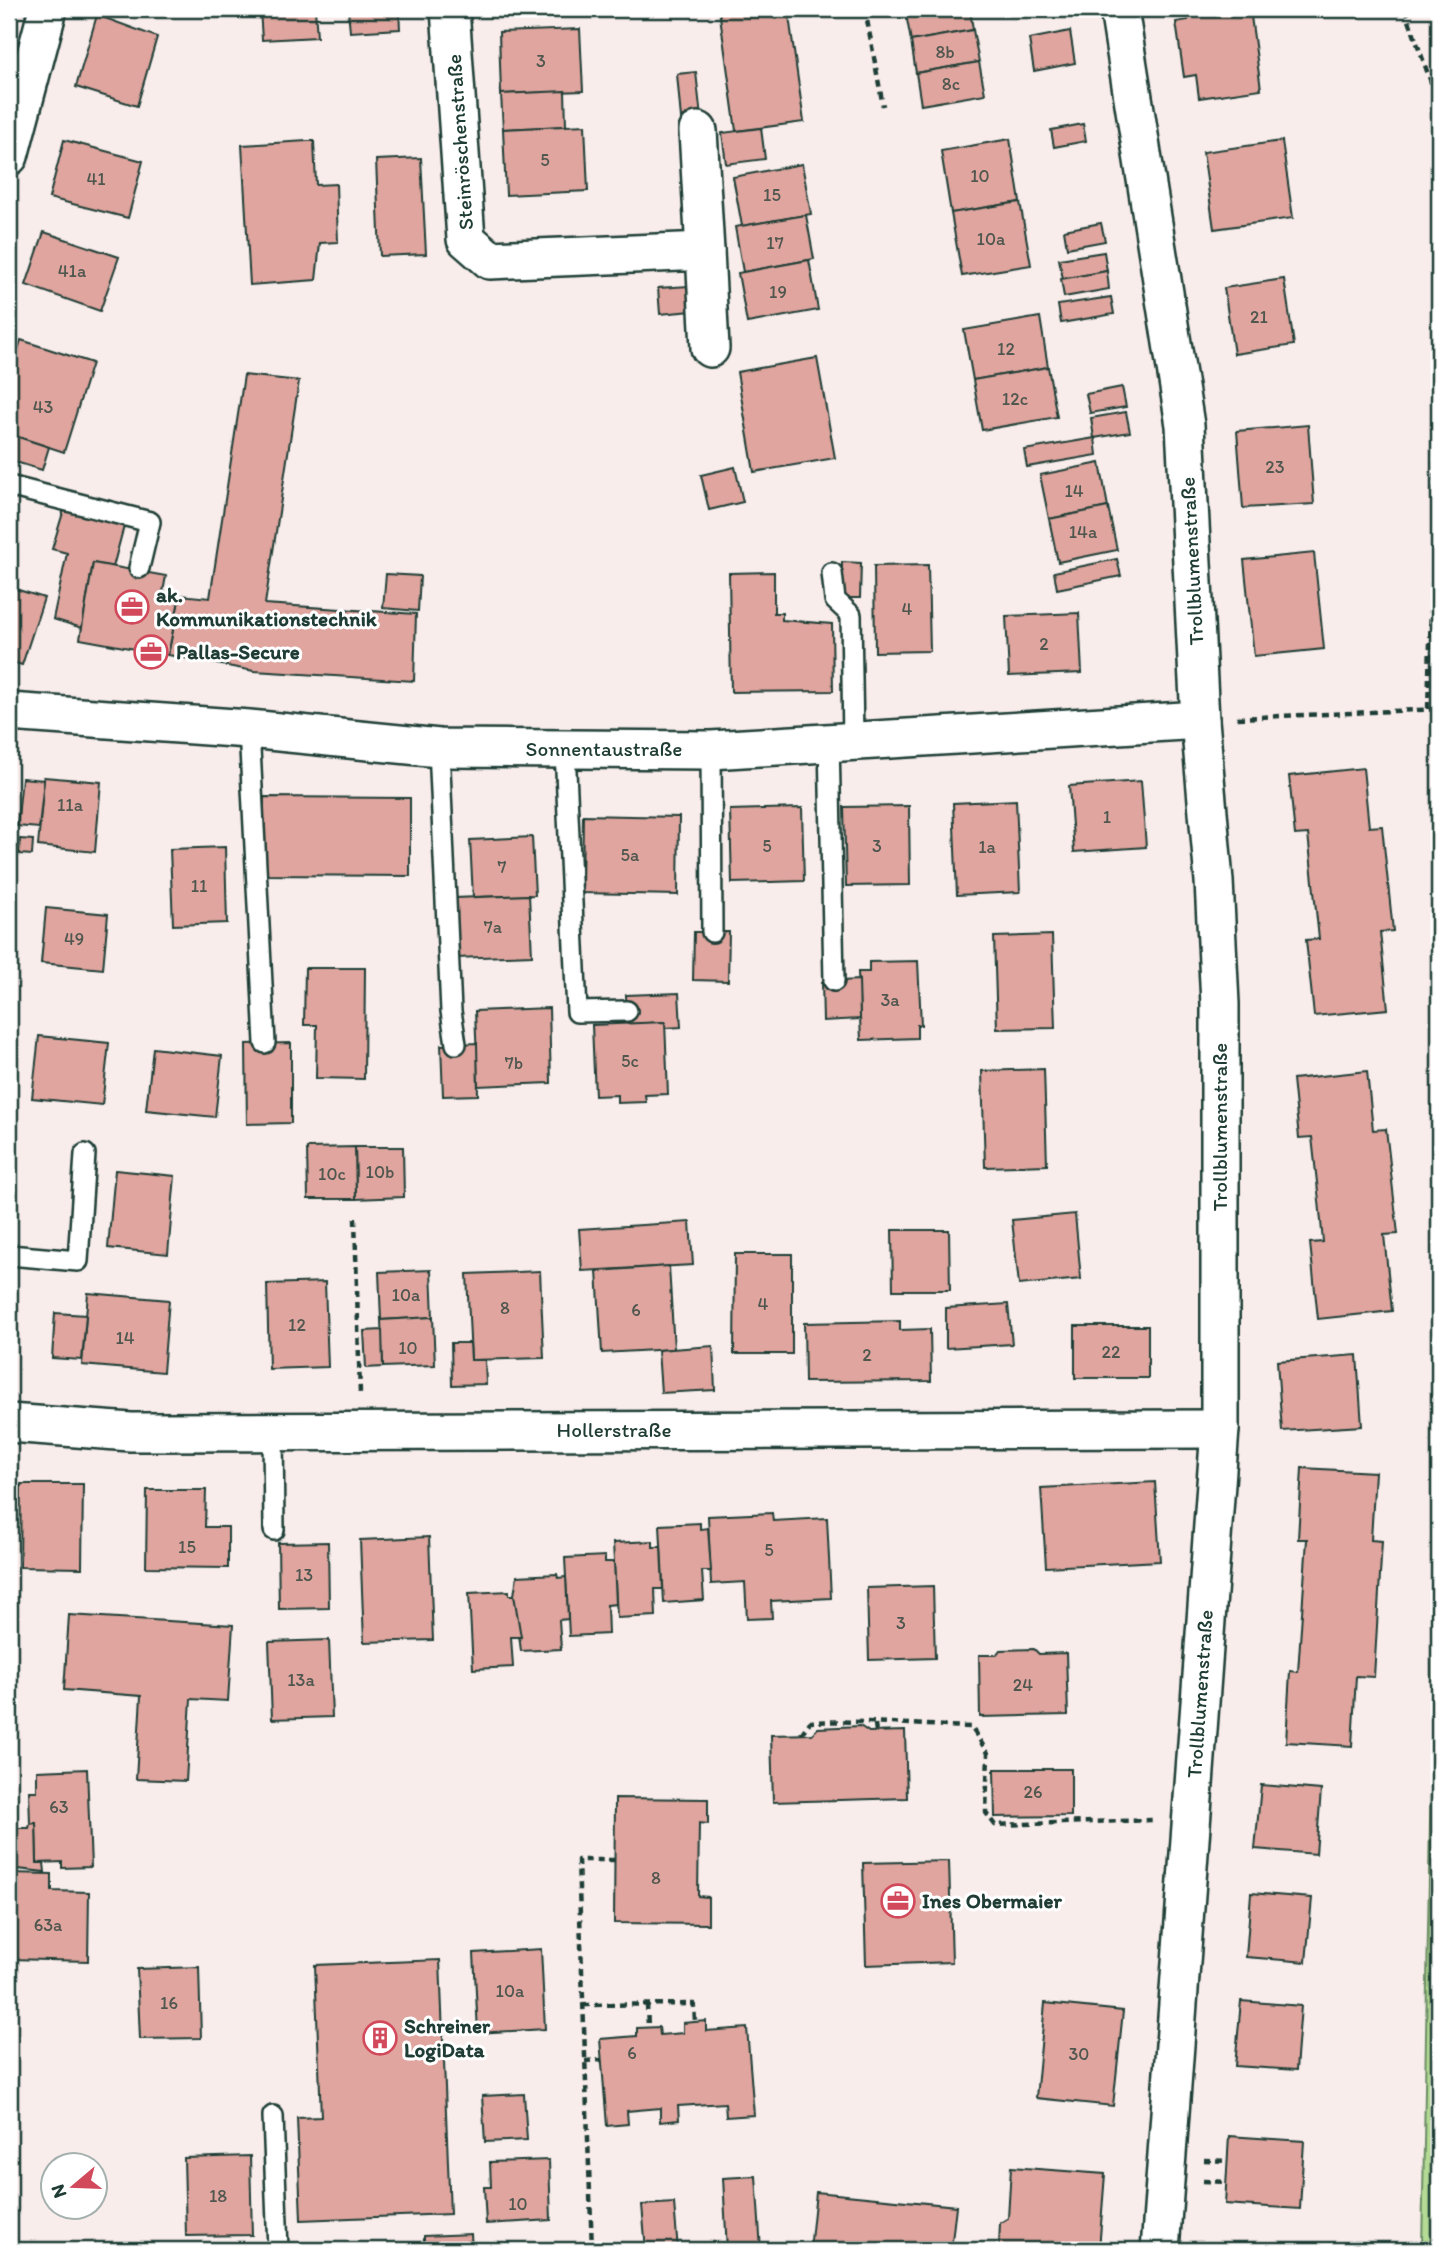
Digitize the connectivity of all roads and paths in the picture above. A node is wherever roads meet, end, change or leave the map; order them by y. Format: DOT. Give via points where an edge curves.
graph roads {
  1 [pos="48,9"];
  2 [pos="450,9"];
  3 [pos="865,9"];
  4 [pos="1119,9"];
  5 [pos="1405,9"];
  6 [pos="1439,105"];
  7 [pos="883,106"];
  8 [pos="698,131"];
  9 [pos="9,156"];
  10 [pos="705,251"];
  11 [pos="1439,345"];
  12 [pos="710,348"];
  13 [pos="9,486"];
  14 [pos="139,568"];
  15 [pos="832,573"];
  16 [pos="1428,709"];
  17 [pos="1439,709"];
  18 [pos="9,712"];
  19 [pos="1200,720"];
  20 [pos="249,729"];
  21 [pos="841,741"];
  22 [pos="439,748"];
  23 [pos="565,748"];
  24 [pos="711,750"];
  25 [pos="712,932"];
  26 [pos="835,981"];
  27 [pos="627,1011"];
  28 [pos="265,1043"];
  29 [pos="456,1044"];
  30 [pos="85,1154"];
  31 [pos="355,1218"];
  32 [pos="9,1255"];
  33 [pos="9,1423"];
  34 [pos="1220,1429"];
  35 [pos="361,1431"];
  36 [pos="274,1432"];
  37 [pos="274,1530"];
  38 [pos="875,1724"];
  39 [pos="876,1732"];
  40 [pos="801,1734"];
  41 [pos="1191,1819"];
  42 [pos="614,1860"];
  43 [pos="647,2004"];
  44 [pos="583,2005"];
  45 [pos="695,2022"];
  46 [pos="648,2027"];
  47 [pos="585,2060"];
  48 [pos="602,2060"];
  49 [pos="273,2116"];
  50 [pos="278,2250"];
  51 [pos="592,2250"];
  52 [pos="1160,2250"];
  1 -- 9 [label="street"];
  2 -- 10 [label="street, Steinröschenstraße" via="466,239 490,260"];
  3 -- 7 [label="path"];
  4 -- 19 [label="street, Trollblumenstraße" via="1185,425"];
  5 -- 6 [label="path"];
  8 -- 10 [label="street"];
  10 -- 12 [label="street"];
  11 -- 16 [label="path"];
  13 -- 14 [label="lane" via="150,522"];
  15 -- 21 [label="lane" via="835,600 851,615"];
  16 -- 17 [label="path"];
  16 -- 19 [label="path"];
  18 -- 20 [label="street, Sonnentaustraße"];
  19 -- 21 [label="street, Sonnentaustraße"];
  19 -- 34 [label="street, Trollblumenstraße" via="1220,1004"];
  20 -- 22 [label="street, Sonnentaustraße"];
  20 -- 28 [label="lane"];
  21 -- 24 [label="street, Sonnentaustraße"];
  21 -- 26 [label="lane"];
  22 -- 23 [label="street, Sonnentaustraße"];
  22 -- 29 [label="lane"];
  23 -- 24 [label="street, Sonnentaustraße"];
  23 -- 27 [label="lane" via="577,1012"];
  24 -- 25 [label="lane"];
  30 -- 32 [label="lane" via="78,1261"];
  31 -- 35 [label="path"];
  33 -- 36 [label="street, Hollerstraße" via="131,1432"];
  34 -- 35 [label="street, Hollerstraße"];
  34 -- 41 [label="street, Trollblumenstraße"];
  35 -- 36 [label="street, Hollerstraße"];
  36 -- 37 [label="lane"];
  38 -- 39 [label="path"];
  38 -- 40 [label="path" via="859,1720 810,1722"];
  38 -- 41 [label="path" via="971,1727 988,1753 986,1813 995,1825"];
  41 -- 52 [label="street, Trollblumenstraße"];
  42 -- 44 [label="path" via="578,1860"];
  43 -- 44 [label="path"];
  43 -- 45 [label="path" via="694,2004"];
  43 -- 46 [label="path"];
  44 -- 47 [label="path"];
  47 -- 48 [label="path"];
  47 -- 51 [label="path"];
  49 -- 50 [label="lane"];
}
